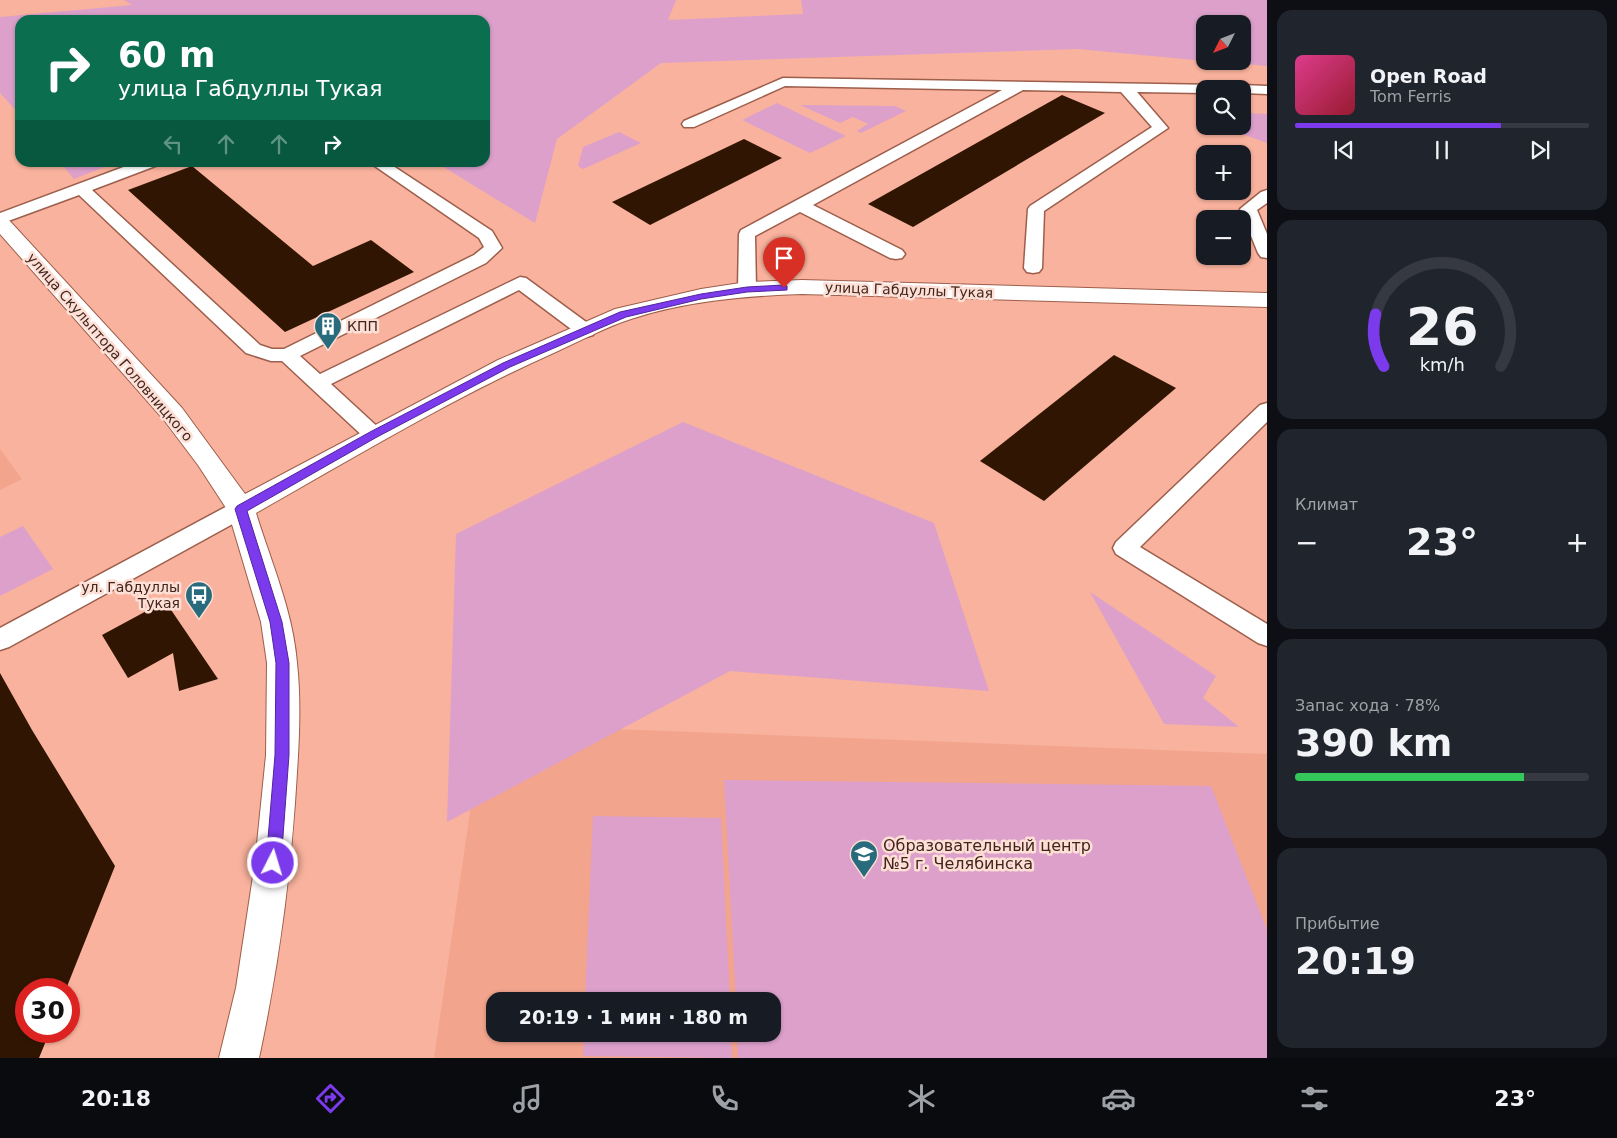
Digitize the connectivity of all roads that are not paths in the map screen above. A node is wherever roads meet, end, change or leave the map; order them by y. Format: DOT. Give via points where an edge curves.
graph roads {
  1 [pos="1020,86"];
  2 [pos="1125,87"];
  3 [pos="1196,88"];
  4 [pos="1251,89"];
  5 [pos="1267,90"];
  6 [pos="689,124"];
  7 [pos="140,167"];
  8 [pos="384,167"];
  9 [pos="82,189"];
  10 [pos="1267,195"];
  11 [pos="800,205"];
  12 [pos="0,221"];
  13 [pos="1265,245"];
  14 [pos="896,254"];
  15 [pos="1033,268"];
  16 [pos="747,289"];
  17 [pos="1267,300"];
  18 [pos="586,331"];
  19 [pos="288,355"];
  20 [pos="318,383"];
  21 [pos="1267,410"];
  22 [pos="374,435"];
  23 [pos="241,509"];
  24 [pos="1267,636"];
  25 [pos="0,640"];
  26 [pos="239,1058"];
  1 -- 2 [label="lane"];
  1 -- 6 [label="lane" via="783,82"];
  1 -- 11 [label="lane"];
  2 -- 3 [label="lane"];
  2 -- 15 [label="lane" via="1161,128 1036,209"];
  4 -- 5 [label="lane"];
  7 -- 9 [label="lane"];
  8 -- 19 [label="lane" via="486,235 493,248 480,259"];
  9 -- 12 [label="lane"];
  9 -- 19 [label="lane" via="253,349"];
  10 -- 13 [label="lane" via="1248,209"];
  11 -- 14 [label="lane"];
  11 -- 16 [label="lane" via="747,234"];
  12 -- 23 [label="street, улица Скульптора Головницкого" via="173,414"];
  16 -- 17 [label="street, улица Габдуллы Тукая" via="802,287"];
  16 -- 18 [label="street, улица Габдуллы Тукая" via="623,314"];
  18 -- 20 [label="lane" via="520,282"];
  18 -- 22 [label="street, улица Габдуллы Тукая" via="506,365"];
  19 -- 20 [label="lane"];
  20 -- 22 [label="lane"];
  21 -- 24 [label="lane" via="1124,548"];
  22 -- 23 [label="street, улица Габдуллы Тукая"];
  23 -- 25 [label="lane"];
  23 -- 26 [label="street, улица Скульптора Головницкого" via="276,622 282,663 282,755 273,863 260,960"];
}
